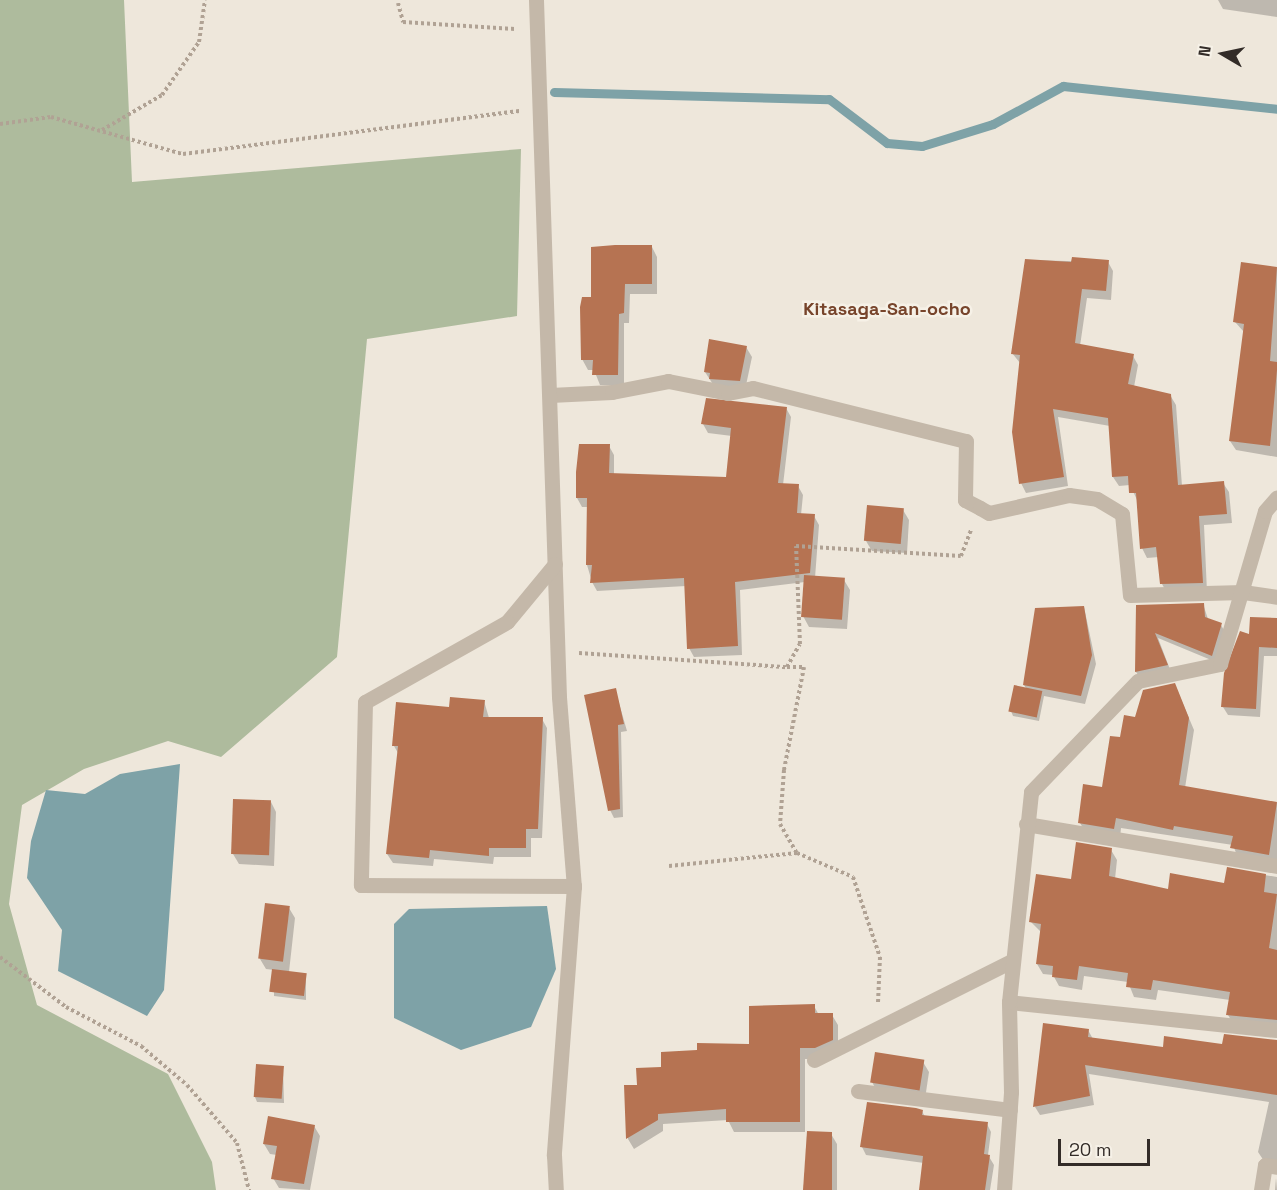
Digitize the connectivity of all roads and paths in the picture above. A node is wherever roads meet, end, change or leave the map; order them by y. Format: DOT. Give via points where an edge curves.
graph roads {
  1 [pos="205,0"];
  2 [pos="536,0"];
  3 [pos="398,3"];
  4 [pos="540,31"];
  5 [pos="542,108"];
  6 [pos="0,124"];
  7 [pos="101,131"];
  8 [pos="550,394"];
  9 [pos="1277,497"];
  10 [pos="980,508"];
  11 [pos="555,564"];
  12 [pos="1243,592"];
  13 [pos="1277,597"];
  14 [pos="557,651"];
  15 [pos="787,667"];
  16 [pos="1026,824"];
  17 [pos="797,854"];
  18 [pos="669,866"];
  19 [pos="1277,866"];
  20 [pos="574,886"];
  21 [pos="0,957"];
  22 [pos="1012,961"];
  23 [pos="1009,1002"];
  24 [pos="878,1028"];
  25 [pos="1277,1030"];
  26 [pos="814,1060"];
  27 [pos="858,1091"];
  28 [pos="1010,1110"];
  29 [pos="1277,1167"];
  30 [pos="249,1190"];
  31 [pos="556,1190"];
  32 [pos="1004,1190"];
  33 [pos="1261,1190"];
  1 -- 7 [label="path" via="199,42 162,95"];
  2 -- 4 [label="street"];
  3 -- 4 [label="path" via="403,22"];
  4 -- 5 [label="street"];
  5 -- 7 [label="path" via="183,154"];
  5 -- 8 [label="street"];
  6 -- 7 [label="path" via="51,117"];
  8 -- 10 [label="street" via="612,392 668,381 728,393 753,388 966,441 965,500"];
  8 -- 11 [label="street"];
  9 -- 12 [label="street" via="1265,512"];
  10 -- 12 [label="street" via="989,513 1069,495 1097,499 1122,514 1130,596"];
  10 -- 15 [label="path" via="961,556 796,546 800,644"];
  11 -- 14 [label="street"];
  11 -- 20 [label="street" via="507,622 365,702 361,885"];
  12 -- 13 [label="street"];
  12 -- 16 [label="street" via="1221,664 1138,681 1031,792"];
  14 -- 15 [label="path"];
  14 -- 20 [label="street"];
  15 -- 17 [label="path" via="804,667 784,770 780,824"];
  16 -- 19 [label="street"];
  16 -- 22 [label="street"];
  17 -- 18 [label="path"];
  17 -- 24 [label="path" via="853,877 880,957"];
  20 -- 31 [label="street" via="554,1155"];
  21 -- 30 [label="path" via="66,1007 141,1046 187,1085 237,1143"];
  22 -- 23 [label="street"];
  22 -- 24 [label="street"];
  23 -- 25 [label="street"];
  23 -- 28 [label="street"];
  24 -- 26 [label="street"];
  27 -- 28 [label="street"];
  28 -- 32 [label="street"];
  29 -- 33 [label="street" via="1265,1165"];
}
